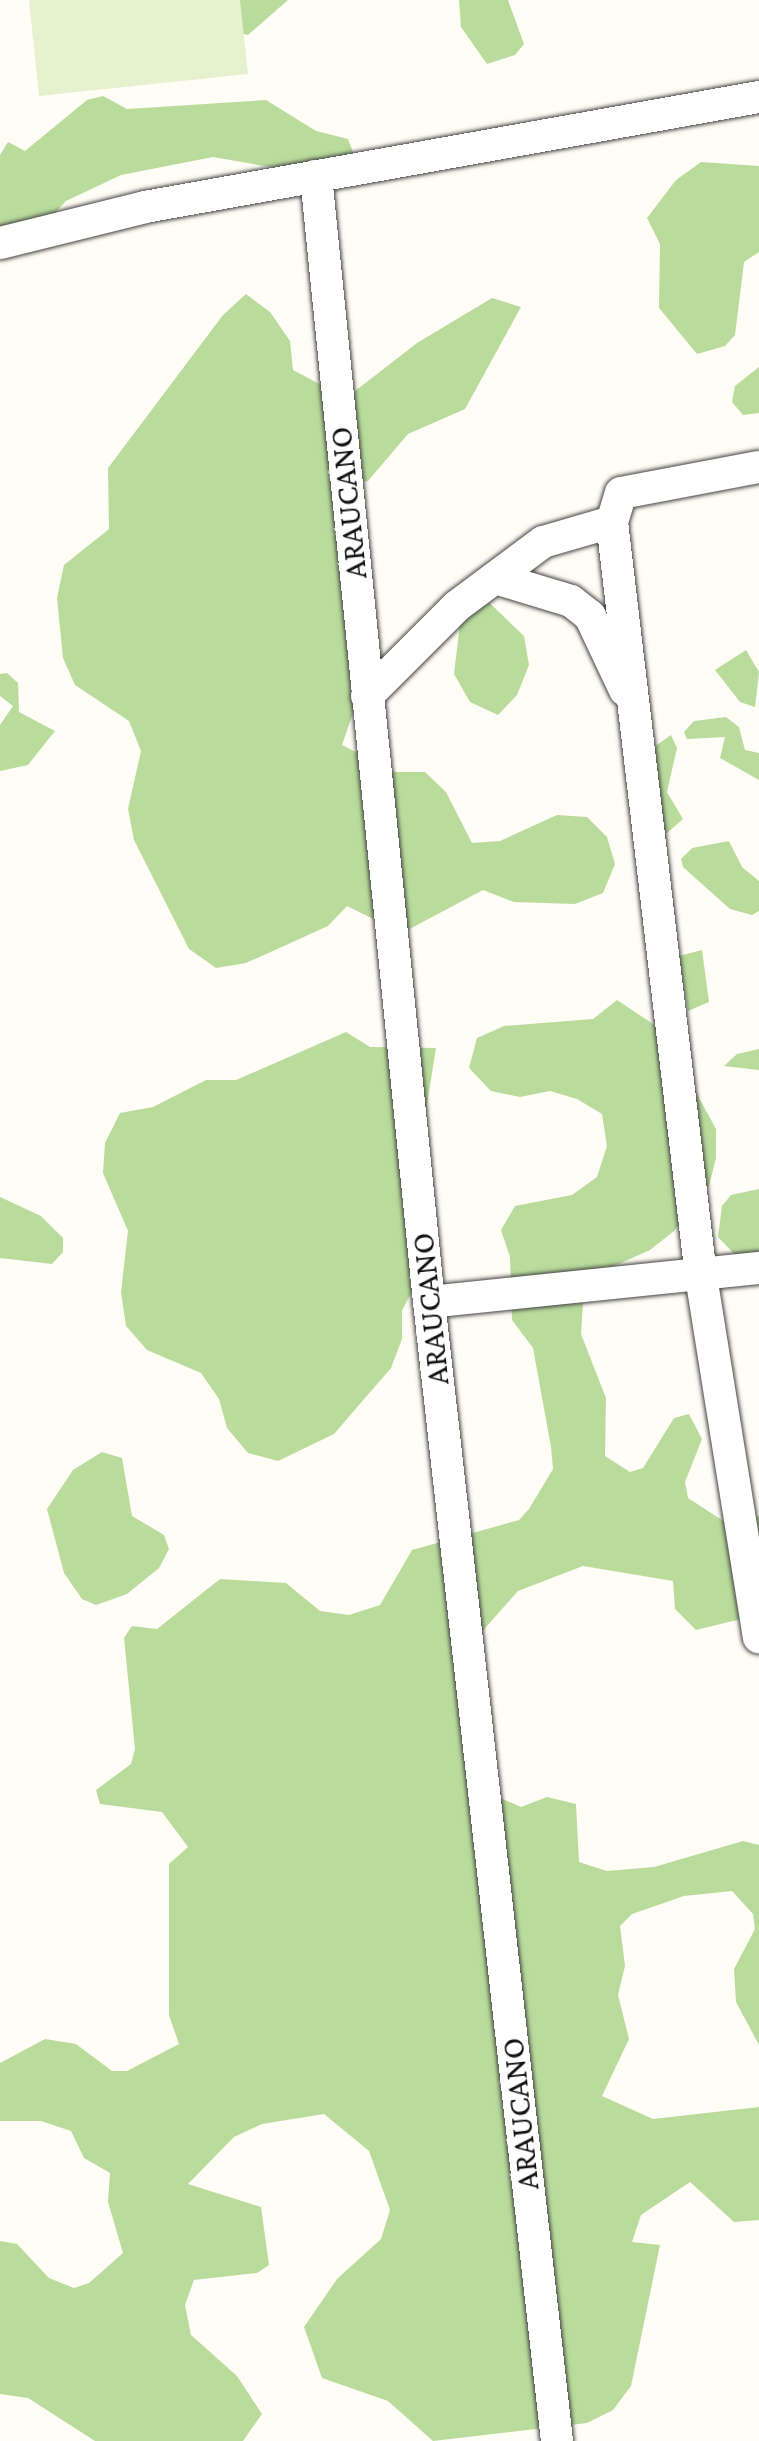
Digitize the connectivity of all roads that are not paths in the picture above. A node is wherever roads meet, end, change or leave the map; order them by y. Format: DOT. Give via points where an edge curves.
graph roads {
  1 [pos="759,97"];
  2 [pos="316,176"];
  3 [pos="0,242"];
  4 [pos="759,468"];
  5 [pos="612,522"];
  6 [pos="495,578"];
  7 [pos="367,696"];
  8 [pos="634,702"];
  9 [pos="759,1268"];
  10 [pos="702,1276"];
  11 [pos="429,1302"];
  12 [pos="759,1637"];
  13 [pos="557,2441"];
  1 -- 2 [label="street"];
  2 -- 3 [label="street"];
  2 -- 7 [label="street, ARAUCANO"];
  4 -- 5 [label="street" via="621,493"];
  5 -- 6 [label="street" via="543,542"];
  5 -- 8 [label="street"];
  6 -- 7 [label="street"];
  6 -- 8 [label="street" via="571,601 590,616 614,675"];
  7 -- 11 [label="street, ARAUCANO"];
  8 -- 10 [label="street"];
  9 -- 10 [label="street"];
  10 -- 11 [label="street"];
  10 -- 12 [label="street"];
  11 -- 13 [label="street, ARAUCANO"];
}
